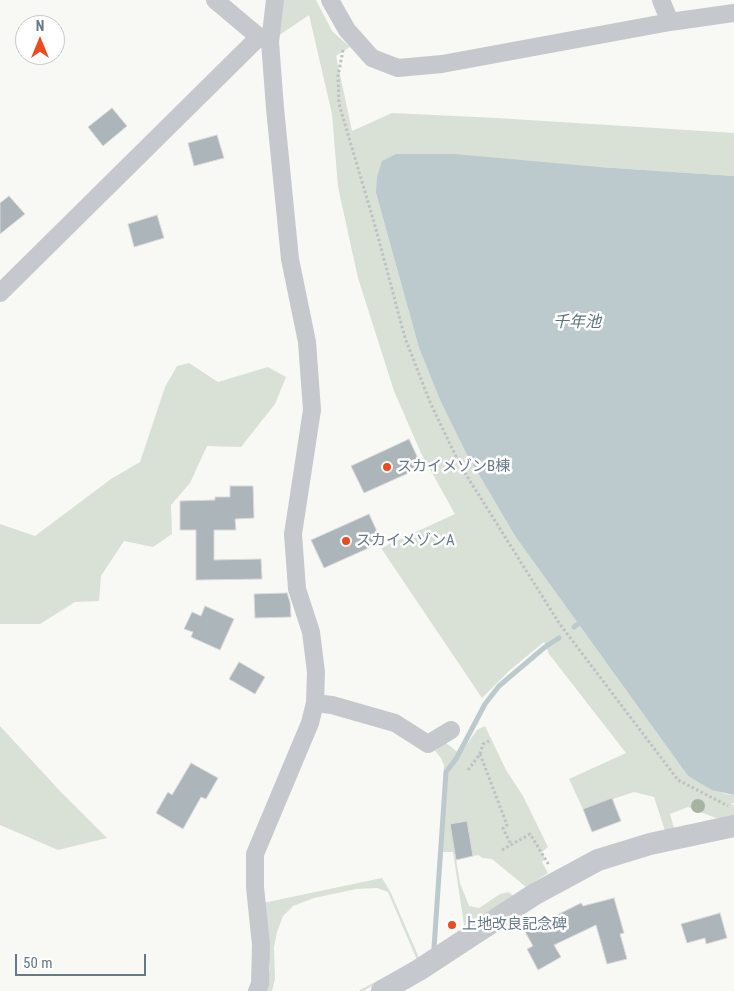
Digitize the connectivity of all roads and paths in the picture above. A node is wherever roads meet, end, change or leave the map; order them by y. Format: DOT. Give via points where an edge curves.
graph roads {
  1 [pos="215,0"];
  2 [pos="276,0"];
  3 [pos="330,0"];
  4 [pos="661,0"];
  5 [pos="734,13"];
  6 [pos="670,22"];
  7 [pos="347,30"];
  8 [pos="264,40"];
  9 [pos="0,293"];
  10 [pos="315,703"];
  11 [pos="451,730"];
  12 [pos="489,741"];
  13 [pos="480,754"];
  14 [pos="468,770"];
  15 [pos="734,807"];
  16 [pos="734,826"];
  17 [pos="511,845"];
  18 [pos="502,850"];
  19 [pos="558,881"];
  20 [pos="257,991"];
  21 [pos="382,991"];
  1 -- 8 [label="street"];
  2 -- 8 [label="street"];
  3 -- 7 [label="street"];
  4 -- 6 [label="street"];
  5 -- 6 [label="street"];
  6 -- 7 [label="street" via="442,64 398,68 372,58"];
  7 -- 15 [label="path" via="338,76 339,104 405,338 460,465 559,623 678,780 725,806"];
  8 -- 9 [label="street"];
  8 -- 10 [label="street" via="290,259 307,342 312,410 293,534 297,589 314,652"];
  10 -- 11 [label="street" via="395,723 428,744"];
  10 -- 20 [label="street" via="310,723 255,854 261,945"];
  12 -- 13 [label="path" via="483,744"];
  13 -- 14 [label="path"];
  13 -- 17 [label="path" via="508,826 503,828"];
  16 -- 19 [label="street" via="650,844 598,860"];
  17 -- 18 [label="path"];
  17 -- 19 [label="path" via="530,834"];
  19 -- 21 [label="street"];
}
